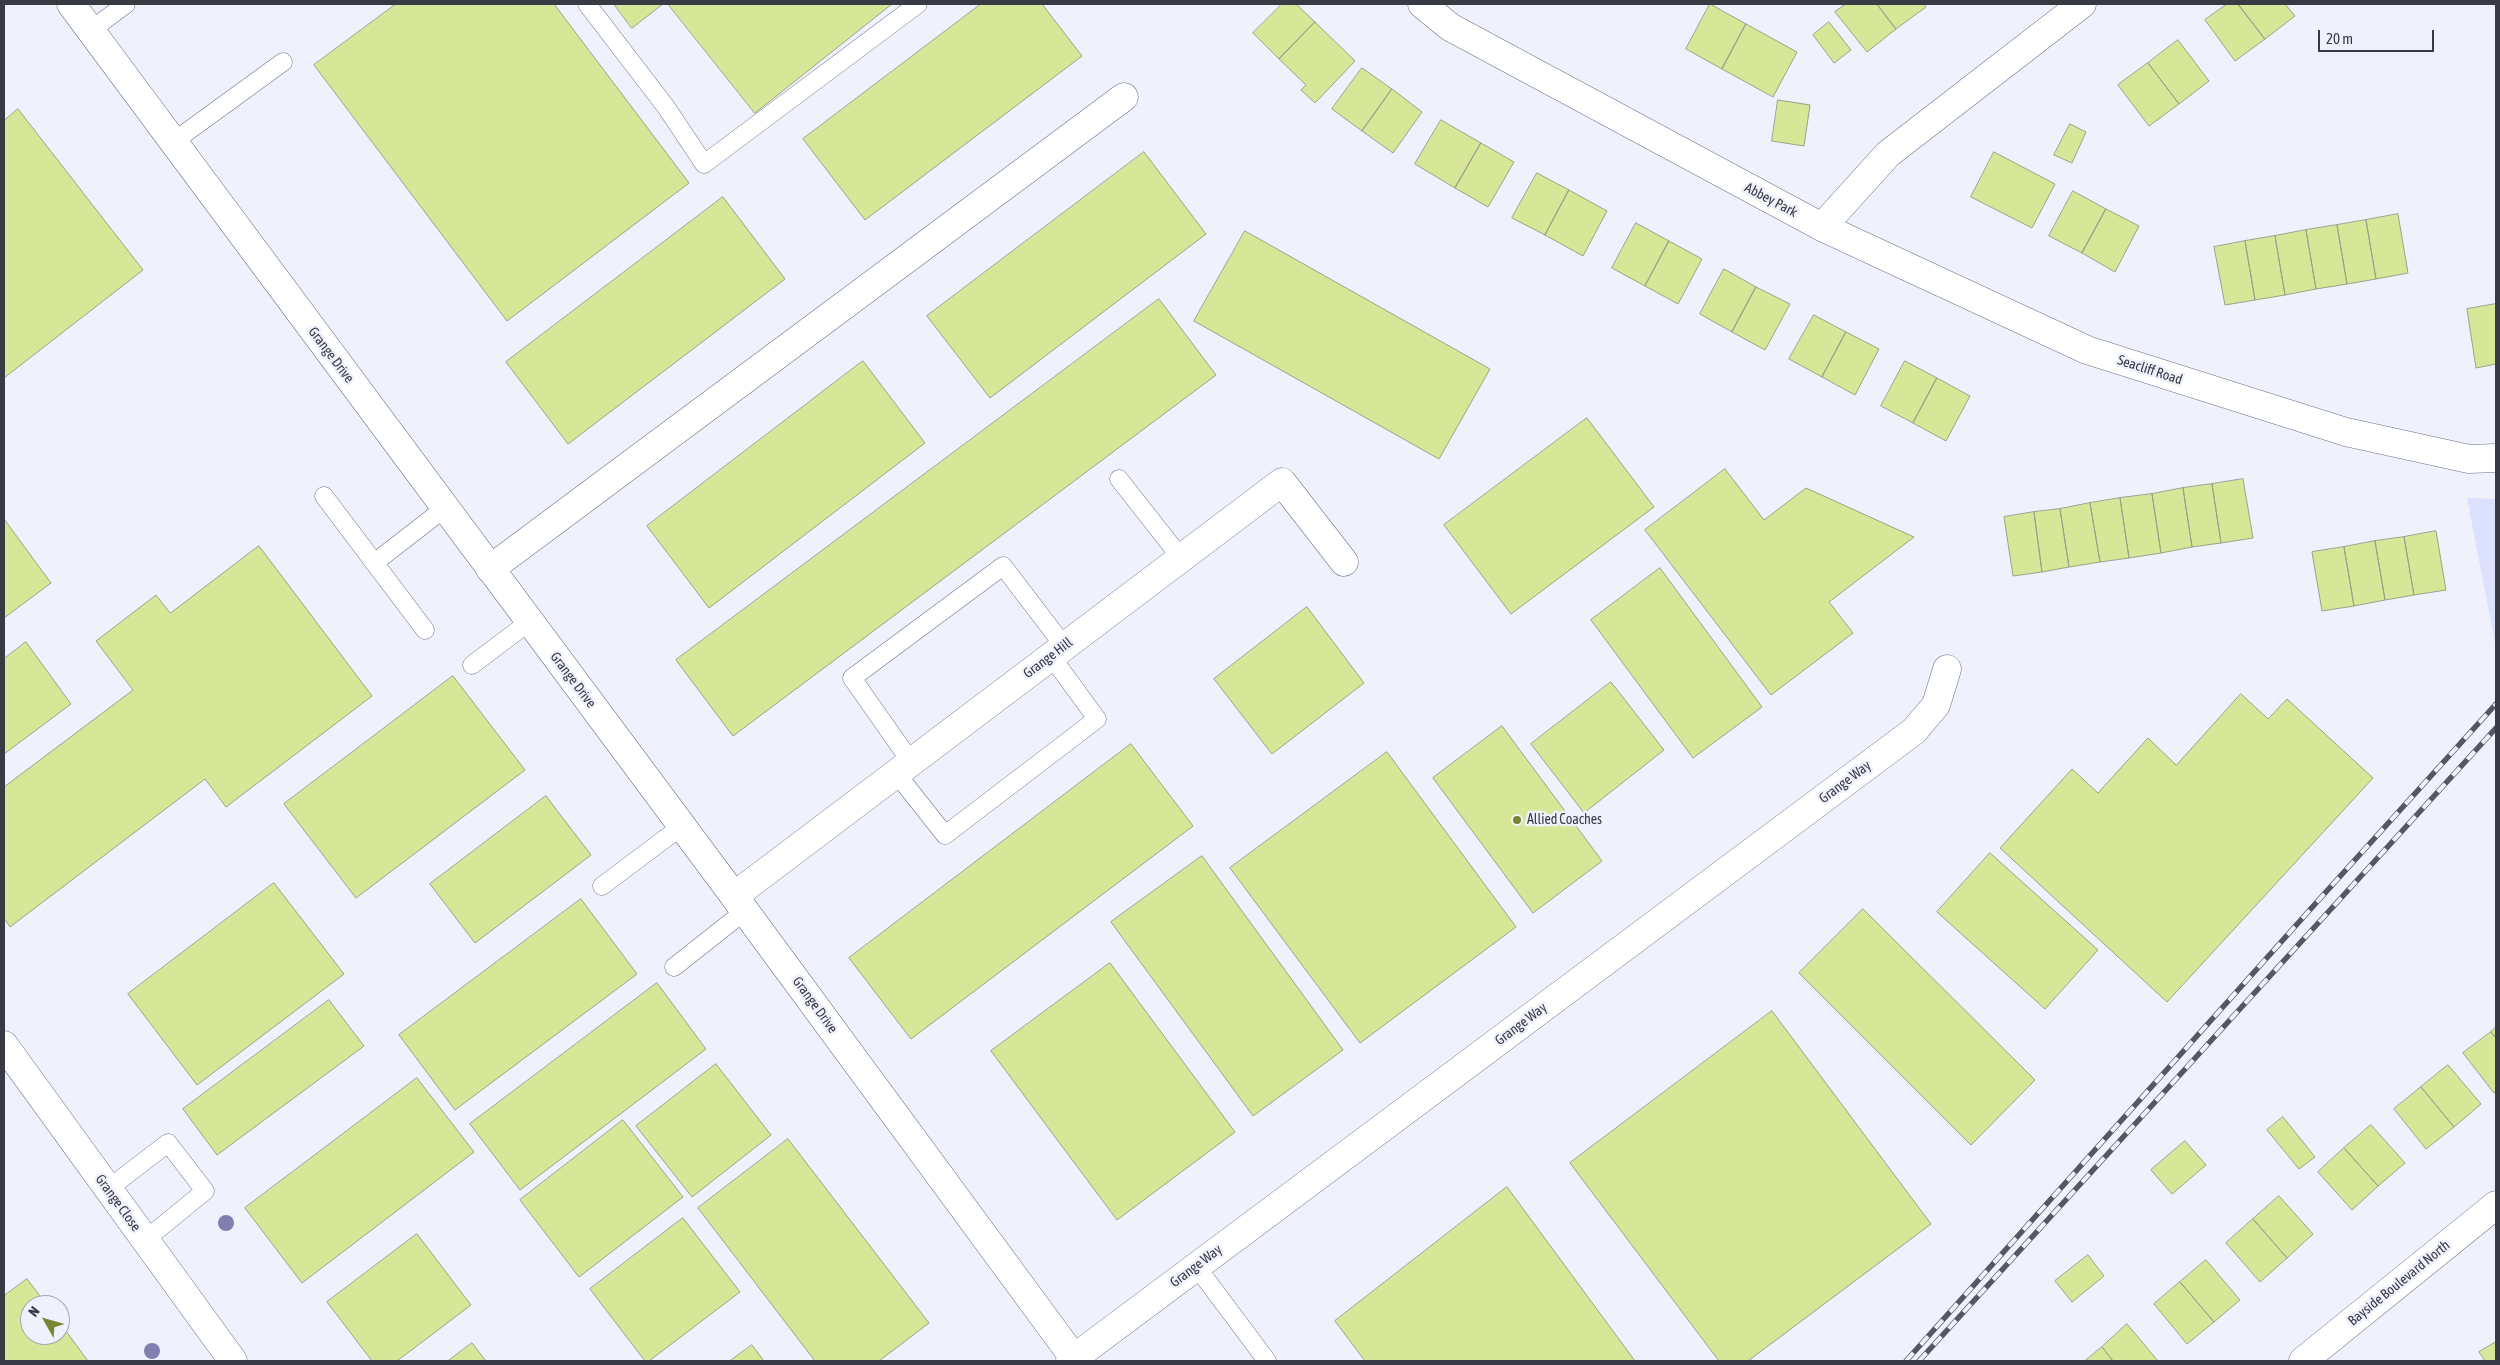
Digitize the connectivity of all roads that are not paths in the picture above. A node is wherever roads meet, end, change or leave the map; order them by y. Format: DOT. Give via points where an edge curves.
graph roads {
  1 [pos="70,4"];
  2 [pos="126,4"];
  3 [pos="587,4"];
  4 [pos="918,4"];
  5 [pos="1422,4"];
  6 [pos="2082,4"];
  7 [pos="91,30"];
  8 [pos="283,62"];
  9 [pos="1124,96"];
  10 [pos="174,142"];
  11 [pos="1822,227"];
  12 [pos="2496,458"];
  13 [pos="1119,479"];
  14 [pos="324,496"];
  15 [pos="445,508"];
  16 [pos="1181,558"];
  17 [pos="1344,562"];
  18 [pos="374,563"];
  19 [pos="490,569"];
  20 [pos="529,622"];
  21 [pos="425,630"];
  22 [pos="1057,651"];
  23 [pos="472,665"];
  24 [pos="1947,669"];
  25 [pos="904,767"];
  26 [pos="682,826"];
  27 [pos="602,886"];
  28 [pos="740,903"];
  29 [pos="674,967"];
  30 [pos="4,1044"];
  31 [pos="108,1189"];
  32 [pos="2496,1205"];
  33 [pos="145,1240"];
  34 [pos="1196,1266"];
  35 [pos="1072,1360"];
  36 [pos="233,1361"];
  37 [pos="1267,1361"];
  38 [pos="2302,1361"];
  1 -- 7 [label="street, Grange Drive"];
  2 -- 7 [label="lane"];
  3 -- 4 [label="lane" via="666,107 704,164"];
  5 -- 11 [label="street, Abbey Park" via="1450,27"];
  6 -- 11 [label="street" via="1888,154"];
  7 -- 10 [label="street, Grange Drive"];
  8 -- 10 [label="lane"];
  9 -- 19 [label="street"];
  10 -- 15 [label="street, Grange Drive"];
  11 -- 12 [label="street, Seacliff Road" via="2087,350 2346,432 2469,459"];
  13 -- 16 [label="lane"];
  14 -- 18 [label="lane"];
  15 -- 18 [label="lane"];
  15 -- 19 [label="street, Grange Drive"];
  16 -- 17 [label="street, Grange Hill" via="1282,482"];
  16 -- 22 [label="street, Grange Hill"];
  18 -- 21 [label="lane"];
  19 -- 20 [label="street, Grange Drive"];
  20 -- 23 [label="lane"];
  20 -- 26 [label="street, Grange Drive"];
  22 -- 25 [label="street, Grange Hill"];
  22 -- 25 [label="lane" via="1097,719 945,835"];
  22 -- 25 [label="lane" via="1003,566 852,678"];
  24 -- 34 [label="street, Grange Way" via="1936,705 1914,731"];
  25 -- 28 [label="street, Grange Hill"];
  26 -- 27 [label="lane"];
  26 -- 28 [label="street, Grange Drive"];
  28 -- 29 [label="lane"];
  28 -- 35 [label="street, Grange Drive"];
  30 -- 31 [label="street, Grange Close"];
  31 -- 33 [label="street, Grange Close"];
  31 -- 33 [label="lane" via="168,1143 205,1192"];
  32 -- 38 [label="street, Bayside Boulevard North"];
  33 -- 36 [label="street, Grange Close"];
  34 -- 35 [label="street, Grange Way"];
  34 -- 37 [label="lane"];
}
